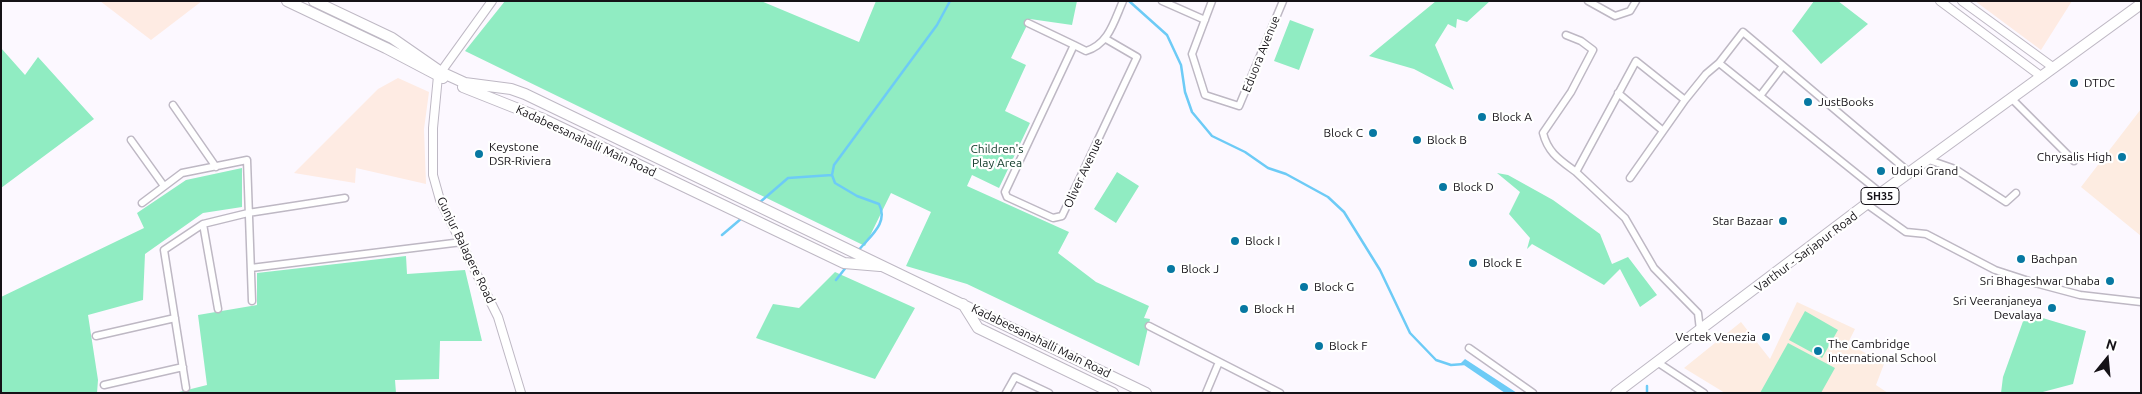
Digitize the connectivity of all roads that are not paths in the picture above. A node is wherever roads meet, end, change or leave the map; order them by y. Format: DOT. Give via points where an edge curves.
graph roads {
  1 [pos="287,1"];
  2 [pos="314,1"];
  3 [pos="492,1"];
  4 [pos="1123,1"];
  5 [pos="1162,1"];
  6 [pos="1182,1"];
  7 [pos="1212,1"];
  8 [pos="1282,1"];
  9 [pos="1588,1"];
  10 [pos="1636,1"];
  11 [pos="1940,1"];
  12 [pos="1962,1"];
  13 [pos="2141,4"];
  14 [pos="1179,8"];
  15 [pos="1205,20"];
  16 [pos="1028,23"];
  17 [pos="1566,35"];
  18 [pos="1106,39"];
  19 [pos="2014,40"];
  20 [pos="1074,45"];
  21 [pos="2005,50"];
  22 [pos="1719,63"];
  23 [pos="1783,66"];
  24 [pos="2054,68"];
  25 [pos="440,74"];
  26 [pos="2042,77"];
  27 [pos="1618,93"];
  28 [pos="1760,96"];
  29 [pos="1685,100"];
  30 [pos="2013,100"];
  31 [pos="172,105"];
  32 [pos="1662,130"];
  33 [pos="131,140"];
  34 [pos="1929,160"];
  35 [pos="2074,161"];
  36 [pos="216,167"];
  37 [pos="1576,172"];
  38 [pos="1910,173"];
  39 [pos="1630,178"];
  40 [pos="164,186"];
  41 [pos="2016,193"];
  42 [pos="1882,195"];
  43 [pos="345,198"];
  44 [pos="142,203"];
  45 [pos="1868,205"];
  46 [pos="248,213"];
  47 [pos="202,224"];
  48 [pos="462,242"];
  49 [pos="888,267"];
  50 [pos="251,268"];
  51 [pos="252,301"];
  52 [pos="2141,302"];
  53 [pos="962,303"];
  54 [pos="218,309"];
  55 [pos="175,318"];
  56 [pos="1149,326"];
  57 [pos="1700,330"];
  58 [pos="96,336"];
  59 [pos="1469,348"];
  60 [pos="1219,362"];
  61 [pos="1657,362"];
  62 [pos="182,367"];
  63 [pos="104,385"];
  64 [pos="186,388"];
  65 [pos="1618,391"];
  66 [pos="521,393"];
  67 [pos="1006,393"];
  68 [pos="1049,393"];
  69 [pos="1112,393"];
  70 [pos="1146,393"];
  71 [pos="1206,393"];
  72 [pos="1280,393"];
  73 [pos="1533,393"];
  74 [pos="1704,393"];
  1 -- 25 [label="main road, Kadabeesanahalli Main Road"];
  2 -- 25 [label="main road, Kadabeesanahalli Main Road" via="392,38"];
  3 -- 25 [label="street"];
  4 -- 18 [label="street"];
  5 -- 14 [label="street"];
  6 -- 14 [label="street"];
  7 -- 15 [label="street"];
  8 -- 15 [label="street, Eduora Avenue" via="1239,106 1205,95 1192,54"];
  9 -- 10 [label="street" via="1615,16 1630,11"];
  11 -- 21 [label="street"];
  12 -- 19 [label="street"];
  13 -- 24 [label="main road, Varthur - Sarjapur Road / SH35"];
  14 -- 15 [label="street"];
  16 -- 20 [label="street"];
  17 -- 37 [label="street" via="1593,50 1571,92 1543,133 1553,155"];
  18 -- 20 [label="street" via="1097,48 1086,50"];
  18 -- 20 [label="street, Oliver Avenue" via="1137,57 1062,216 1053,218 1007,197 1005,192"];
  19 -- 21 [label="street"];
  19 -- 24 [label="street"];
  21 -- 26 [label="street"];
  22 -- 23 [label="street" via="1743,32"];
  22 -- 28 [label="street"];
  22 -- 29 [label="street"];
  23 -- 28 [label="street"];
  23 -- 38 [label="street"];
  24 -- 26 [label="main road, Varthur - Sarjapur Road / SH35"];
  25 -- 48 [label="street, Gunjur Balagere Road" via="433,175 440,200"];
  25 -- 49 [label="main road, Kadabeesanahalli Main Road" via="477,86 525,94"];
  25 -- 49 [label="main road, Kadabeesanahalli Main Road" via="541,118 844,263"];
  26 -- 30 [label="main road, Varthur - Sarjapur Road / SH35"];
  27 -- 29 [label="street" via="1636,61"];
  27 -- 32 [label="street"];
  27 -- 37 [label="street"];
  28 -- 42 [label="street"];
  29 -- 32 [label="street"];
  30 -- 34 [label="main road, Varthur - Sarjapur Road / SH35"];
  30 -- 35 [label="street"];
  31 -- 36 [label="street"];
  32 -- 39 [label="street"];
  33 -- 40 [label="street"];
  34 -- 38 [label="main road, Varthur - Sarjapur Road / SH35"];
  34 -- 41 [label="street" via="1955,169 2006,202"];
  36 -- 40 [label="street" via="182,173"];
  36 -- 46 [label="street" via="247,160"];
  37 -- 57 [label="street" via="1625,218 1654,268 1698,313"];
  38 -- 42 [label="main road, Varthur - Sarjapur Road / SH35"];
  40 -- 44 [label="street"];
  42 -- 45 [label="main road, Varthur - Sarjapur Road / SH35"];
  43 -- 46 [label="street"];
  45 -- 52 [label="street" via="1906,232 1926,234 1995,270 2080,295"];
  45 -- 57 [label="main road, Varthur - Sarjapur Road / SH35"];
  46 -- 47 [label="street"];
  46 -- 50 [label="street"];
  47 -- 54 [label="street"];
  47 -- 55 [label="street" via="164,250"];
  48 -- 50 [label="street"];
  48 -- 66 [label="street, Gunjur Balagere Road" via="498,317"];
  49 -- 53 [label="main road, Kadabeesanahalli Main Road"];
  50 -- 51 [label="street"];
  53 -- 69 [label="main road, Kadabeesanahalli Main Road" via="978,328"];
  53 -- 70 [label="main road, Kadabeesanahalli Main Road"];
  55 -- 58 [label="street"];
  55 -- 62 [label="street"];
  56 -- 60 [label="street"];
  57 -- 61 [label="main road, Varthur - Sarjapur Road / SH35"];
  59 -- 73 [label="street"];
  60 -- 71 [label="street"];
  60 -- 72 [label="street"];
  61 -- 65 [label="main road, Varthur - Sarjapur Road / SH35"];
  61 -- 74 [label="street"];
  62 -- 63 [label="street"];
  62 -- 64 [label="street"];
  67 -- 68 [label="street" via="1016,377"];
}
